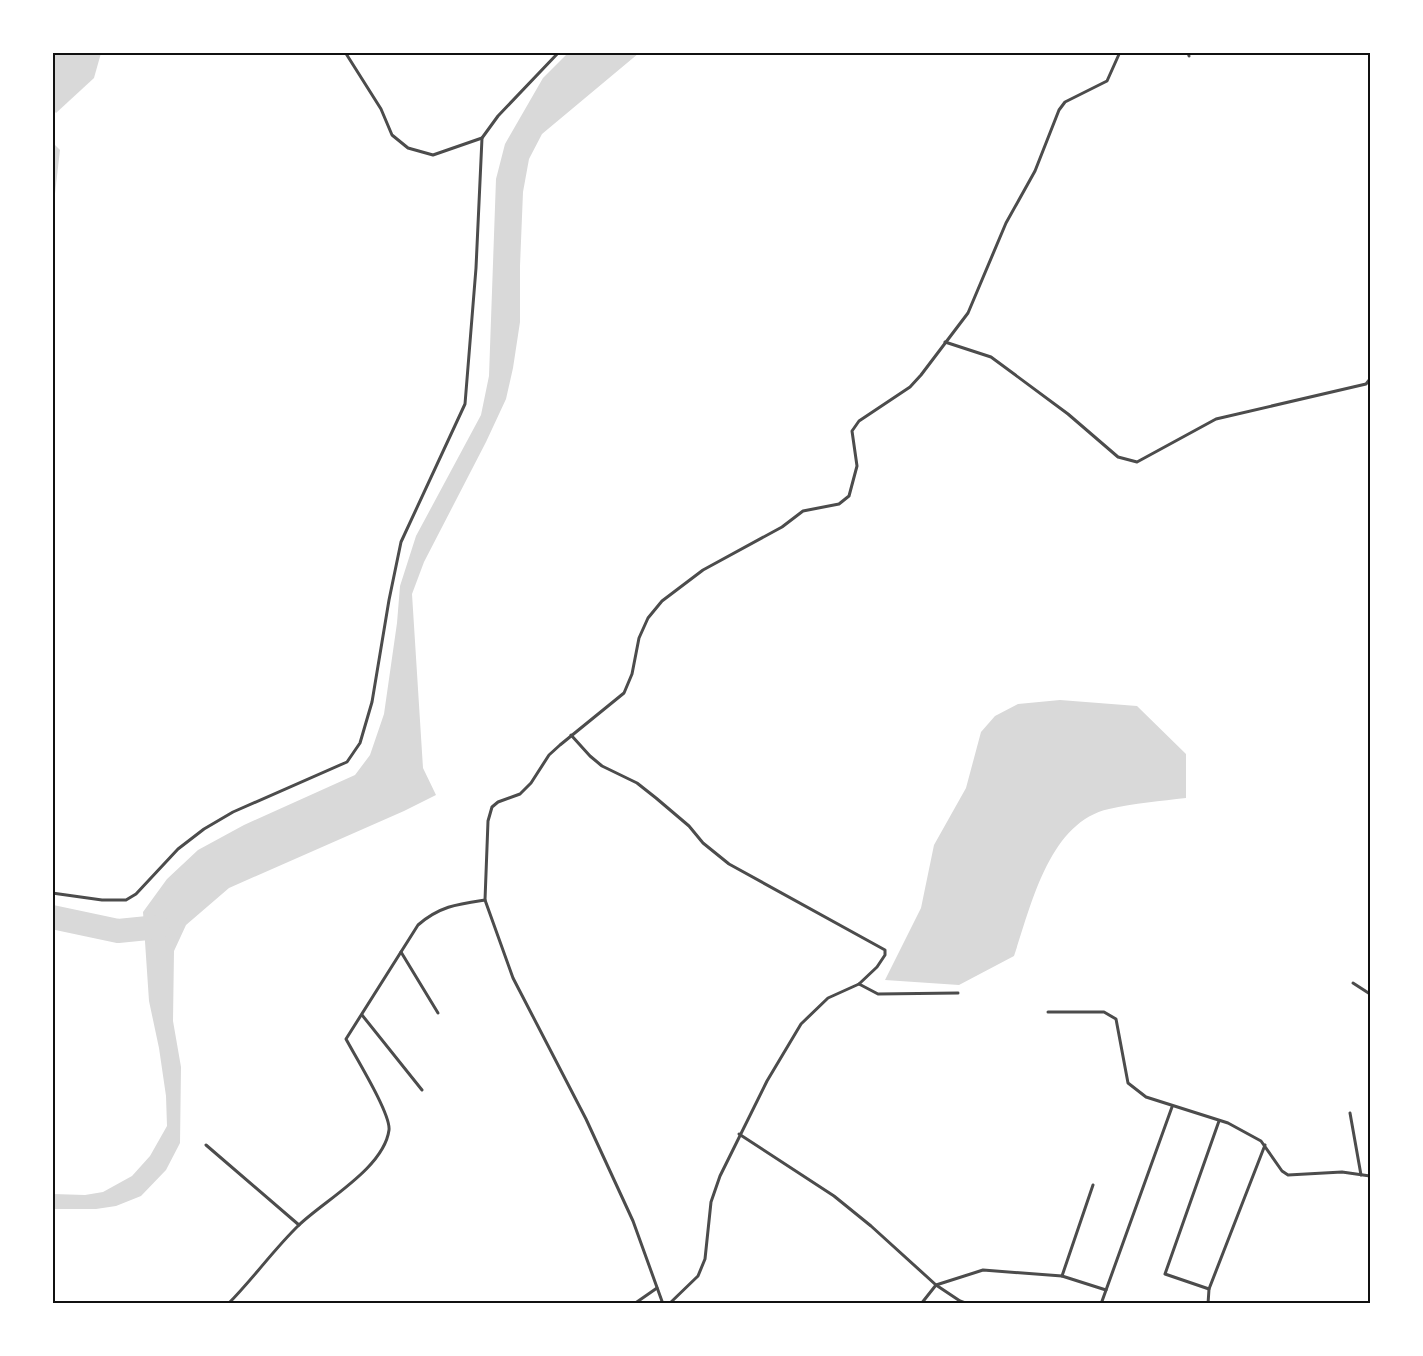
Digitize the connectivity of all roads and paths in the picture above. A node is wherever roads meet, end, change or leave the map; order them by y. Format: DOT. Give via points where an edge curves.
graph roads {
  1 [pos="345,52"];
  2 [pos="559,52"];
  3 [pos="1120,52"];
  4 [pos="482,138"];
  5 [pos="945,342"];
  6 [pos="1371,379"];
  7 [pos="571,735"];
  8 [pos="52,893"];
  9 [pos="485,900"];
  10 [pos="401,952"];
  11 [pos="1353,983"];
  12 [pos="859,984"];
  13 [pos="958,993"];
  14 [pos="1371,994"];
  15 [pos="1048,1012"];
  16 [pos="438,1013"];
  17 [pos="362,1015"];
  18 [pos="422,1090"];
  19 [pos="1172,1107"];
  20 [pos="1350,1113"];
  21 [pos="1219,1121"];
  22 [pos="739,1134"];
  23 [pos="206,1145"];
  24 [pos="1265,1145"];
  25 [pos="1361,1175"];
  26 [pos="1371,1176"];
  27 [pos="1093,1185"];
  28 [pos="299,1225"];
  29 [pos="1062,1276"];
  30 [pos="936,1285"];
  31 [pos="657,1288"];
  32 [pos="1209,1289"];
  33 [pos="1106,1290"];
  34 [pos="959,1302"];
  35 [pos="228,1304"];
  36 [pos="634,1304"];
  37 [pos="663,1304"];
  38 [pos="669,1304"];
  39 [pos="921,1304"];
  40 [pos="968,1304"];
  41 [pos="1101,1304"];
  42 [pos="1208,1304"];
  1 -- 4 [label="lane" via="381,109 392,135 408,148 433,155"];
  2 -- 4 [label="lane"];
  3 -- 5 [label="lane" via="1107,81 1065,102 1059,110 1035,171 1006,223 968,313"];
  4 -- 8 [label="lane" via="465,405 401,542 372,702 360,743 347,762 233,812 204,829 126,900"];
  5 -- 6 [label="lane" via="991,357 1118,457 1137,462 1216,419 1366,384"];
  5 -- 7 [label="lane" via="910,387 858,421 852,431 857,466 849,496 839,504 803,511 782,527 703,570 662,601 639,638 624,693"];
  7 -- 9 [label="lane" via="549,755 519,794 492,807"];
  7 -- 12 [label="lane" via="603,766 637,783 656,798 729,864 885,950 877,967"];
  9 -- 10 [label="lane" via="432,913 418,925"];
  9 -- 31 [label="lane" via="513,978 586,1119 633,1221"];
  10 -- 16 [label="lane"];
  10 -- 17 [label="lane"];
  11 -- 14 [label="lane"];
  12 -- 13 [label="lane" via="878,994"];
  12 -- 22 [label="lane" via="828,998 801,1024"];
  15 -- 19 [label="lane" via="1104,1012 1116,1019 1128,1083 1146,1097"];
  17 -- 18 [label="lane"];
  17 -- 28 [label="lane" via="346,1039 384,1110 389,1128 385,1142 364,1170"];
  19 -- 21 [label="lane"];
  19 -- 33 [label="lane"];
  20 -- 25 [label="lane"];
  21 -- 24 [label="lane"];
  21 -- 32 [label="lane" via="1165,1274"];
  22 -- 30 [label="lane" via="834,1196"];
  22 -- 38 [label="lane" via="711,1202 705,1259 698,1276"];
  23 -- 28 [label="lane"];
  24 -- 25 [label="lane" via="1288,1175"];
  24 -- 32 [label="lane"];
  25 -- 26 [label="lane"];
  27 -- 29 [label="lane"];
  28 -- 35 [label="lane"];
  29 -- 30 [label="lane" via="983,1270"];
  29 -- 33 [label="lane"];
  30 -- 34 [label="lane"];
  30 -- 39 [label="lane"];
  31 -- 36 [label="lane"];
  31 -- 37 [label="lane"];
  32 -- 42 [label="lane"];
  33 -- 41 [label="lane"];
  34 -- 40 [label="lane"];
}
